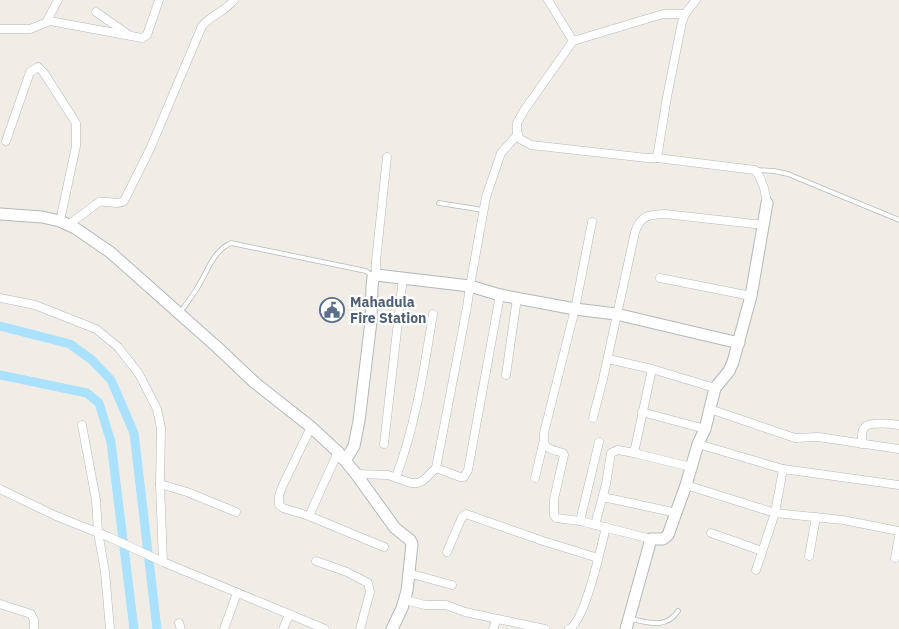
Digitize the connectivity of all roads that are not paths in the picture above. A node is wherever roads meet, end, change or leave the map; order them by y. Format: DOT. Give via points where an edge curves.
graph roads {
  1 [pos="58,0"];
  2 [pos="159,0"];
  3 [pos="234,0"];
  4 [pos="548,0"];
  5 [pos="696,0"];
  6 [pos="96,12"];
  7 [pos="685,14"];
  8 [pos="47,21"];
  9 [pos="0,29"];
  10 [pos="133,37"];
  11 [pos="573,41"];
  12 [pos="518,134"];
  13 [pos="6,141"];
  14 [pos="387,158"];
  15 [pos="657,158"];
  16 [pos="755,170"];
  17 [pos="438,203"];
  18 [pos="767,203"];
  19 [pos="484,210"];
  20 [pos="0,214"];
  21 [pos="899,220"];
  22 [pos="592,222"];
  23 [pos="64,223"];
  24 [pos="764,225"];
  25 [pos="375,276"];
  26 [pos="403,278"];
  27 [pos="660,278"];
  28 [pos="470,286"];
  29 [pos="500,295"];
  30 [pos="751,296"];
  31 [pos="0,298"];
  32 [pos="517,298"];
  33 [pos="575,309"];
  34 [pos="180,313"];
  35 [pos="434,314"];
  36 [pos="616,314"];
  37 [pos="739,343"];
  38 [pos="608,359"];
  39 [pos="652,369"];
  40 [pos="506,375"];
  41 [pos="715,388"];
  42 [pos="710,409"];
  43 [pos="642,412"];
  44 [pos="593,418"];
  45 [pos="82,425"];
  46 [pos="899,425"];
  47 [pos="311,427"];
  48 [pos="705,429"];
  49 [pos="598,442"];
  50 [pos="384,444"];
  51 [pos="543,444"];
  52 [pos="698,444"];
  53 [pos="862,444"];
  54 [pos="899,449"];
  55 [pos="634,453"];
  56 [pos="340,455"];
  57 [pos="691,467"];
  58 [pos="436,468"];
  59 [pos="783,468"];
  60 [pos="356,474"];
  61 [pos="396,477"];
  62 [pos="535,478"];
  63 [pos="160,484"];
  64 [pos="686,485"];
  65 [pos="899,485"];
  66 [pos="0,489"];
  67 [pos="603,496"];
  68 [pos="236,512"];
  69 [pos="677,513"];
  70 [pos="775,513"];
  71 [pos="309,516"];
  72 [pos="816,517"];
  73 [pos="580,521"];
  74 [pos="595,525"];
  75 [pos="606,527"];
  76 [pos="899,531"];
  77 [pos="98,532"];
  78 [pos="711,533"];
  79 [pos="899,536"];
  80 [pos="651,539"];
  81 [pos="384,548"];
  82 [pos="762,550"];
  83 [pos="447,552"];
  84 [pos="809,556"];
  85 [pos="598,558"];
  86 [pos="895,558"];
  87 [pos="160,561"];
  88 [pos="316,561"];
  89 [pos="756,570"];
  90 [pos="408,573"];
  91 [pos="452,585"];
  92 [pos="237,593"];
  93 [pos="405,600"];
  94 [pos="0,604"];
  95 [pos="678,611"];
  96 [pos="288,615"];
  97 [pos="497,618"];
  98 [pos="627,624"];
  99 [pos="34,629"];
  100 [pos="110,629"];
  101 [pos="224,629"];
  102 [pos="283,629"];
  103 [pos="324,629"];
  104 [pos="360,629"];
  105 [pos="392,629"];
  106 [pos="493,629"];
  107 [pos="545,629"];
  108 [pos="569,629"];
  1 -- 8 [label="street"];
  2 -- 10 [label="street" via="147,35"];
  3 -- 23 [label="street" via="202,26 150,149 124,201 99,202"];
  4 -- 11 [label="street"];
  5 -- 7 [label="street"];
  6 -- 10 [label="street"];
  7 -- 11 [label="street" via="663,14"];
  7 -- 15 [label="street"];
  8 -- 9 [label="street" via="30,29"];
  8 -- 10 [label="street"];
  11 -- 12 [label="street" via="524,109 518,123"];
  12 -- 15 [label="street" via="520,139 532,145"];
  12 -- 19 [label="street" via="501,153"];
  13 -- 23 [label="street" via="30,72 38,67 76,124 76,146"];
  14 -- 25 [label="street"];
  15 -- 16 [label="street"];
  16 -- 18 [label="street"];
  16 -- 21 [label="lane" via="788,174"];
  17 -- 19 [label="lane"];
  18 -- 24 [label="street"];
  19 -- 28 [label="street"];
  20 -- 23 [label="street" via="42,217"];
  22 -- 33 [label="street"];
  23 -- 34 [label="street" via="110,252"];
  24 -- 30 [label="street"];
  24 -- 36 [label="street" via="665,214 650,214 642,218 635,232"];
  25 -- 26 [label="street"];
  25 -- 34 [label="lane" via="366,271 231,242 216,254"];
  25 -- 56 [label="street" via="359,421 354,446 348,456"];
  26 -- 28 [label="street"];
  26 -- 50 [label="street"];
  27 -- 30 [label="street"];
  28 -- 29 [label="street"];
  28 -- 58 [label="street"];
  29 -- 32 [label="street"];
  29 -- 58 [label="street" via="468,470 460,477"];
  30 -- 37 [label="street"];
  31 -- 63 [label="street" via="63,315 96,329 118,348 139,374 157,409 161,428"];
  32 -- 33 [label="street"];
  32 -- 40 [label="street"];
  33 -- 36 [label="street"];
  33 -- 51 [label="street"];
  34 -- 47 [label="street" via="254,382"];
  35 -- 61 [label="street" via="416,415"];
  36 -- 37 [label="street"];
  36 -- 38 [label="street"];
  37 -- 41 [label="street" via="729,371"];
  38 -- 39 [label="street"];
  38 -- 44 [label="street"];
  39 -- 41 [label="street"];
  39 -- 43 [label="street"];
  41 -- 42 [label="street"];
  42 -- 48 [label="street"];
  42 -- 53 [label="street" via="795,438 818,437"];
  43 -- 48 [label="street"];
  43 -- 55 [label="street"];
  45 -- 77 [label="street" via="96,500"];
  46 -- 53 [label="street" via="866,426"];
  47 -- 56 [label="street"];
  47 -- 71 [label="street" via="278,502 283,508"];
  48 -- 52 [label="street"];
  49 -- 73 [label="street"];
  51 -- 62 [label="street"];
  51 -- 73 [label="street" via="564,455 554,499 554,515"];
  52 -- 57 [label="street"];
  52 -- 59 [label="street"];
  53 -- 54 [label="street"];
  55 -- 57 [label="street"];
  55 -- 67 [label="street" via="618,450 611,453"];
  56 -- 60 [label="street"];
  56 -- 71 [label="street"];
  57 -- 64 [label="street"];
  58 -- 61 [label="street" via="418,483"];
  59 -- 65 [label="street"];
  59 -- 70 [label="street"];
  60 -- 61 [label="street"];
  60 -- 90 [label="street" via="395,528 410,540 412,549"];
  63 -- 68 [label="street"];
  63 -- 87 [label="street"];
  64 -- 69 [label="street"];
  64 -- 70 [label="street"];
  66 -- 77 [label="street"];
  67 -- 69 [label="street"];
  67 -- 74 [label="street"];
  69 -- 80 [label="street" via="666,538"];
  70 -- 72 [label="street"];
  70 -- 82 [label="street"];
  71 -- 81 [label="street"];
  72 -- 76 [label="street"];
  72 -- 84 [label="street"];
  73 -- 74 [label="street"];
  74 -- 75 [label="street"];
  75 -- 80 [label="street"];
  75 -- 85 [label="street"];
  77 -- 87 [label="street"];
  77 -- 100 [label="street"];
  78 -- 82 [label="street"];
  79 -- 86 [label="street"];
  80 -- 98 [label="street"];
  82 -- 89 [label="street"];
  83 -- 85 [label="street" via="466,514"];
  85 -- 108 [label="street" via="578,621"];
  87 -- 92 [label="street"];
  88 -- 104 [label="street" via="368,583 370,592"];
  90 -- 91 [label="street"];
  90 -- 93 [label="street"];
  92 -- 96 [label="street"];
  92 -- 101 [label="street"];
  93 -- 97 [label="street" via="425,605 446,605"];
  93 -- 105 [label="street"];
  94 -- 99 [label="street" via="31,614"];
  95 -- 98 [label="lane" via="666,623"];
  96 -- 102 [label="street"];
  96 -- 103 [label="street"];
  97 -- 106 [label="street"];
  97 -- 107 [label="street"];
}
